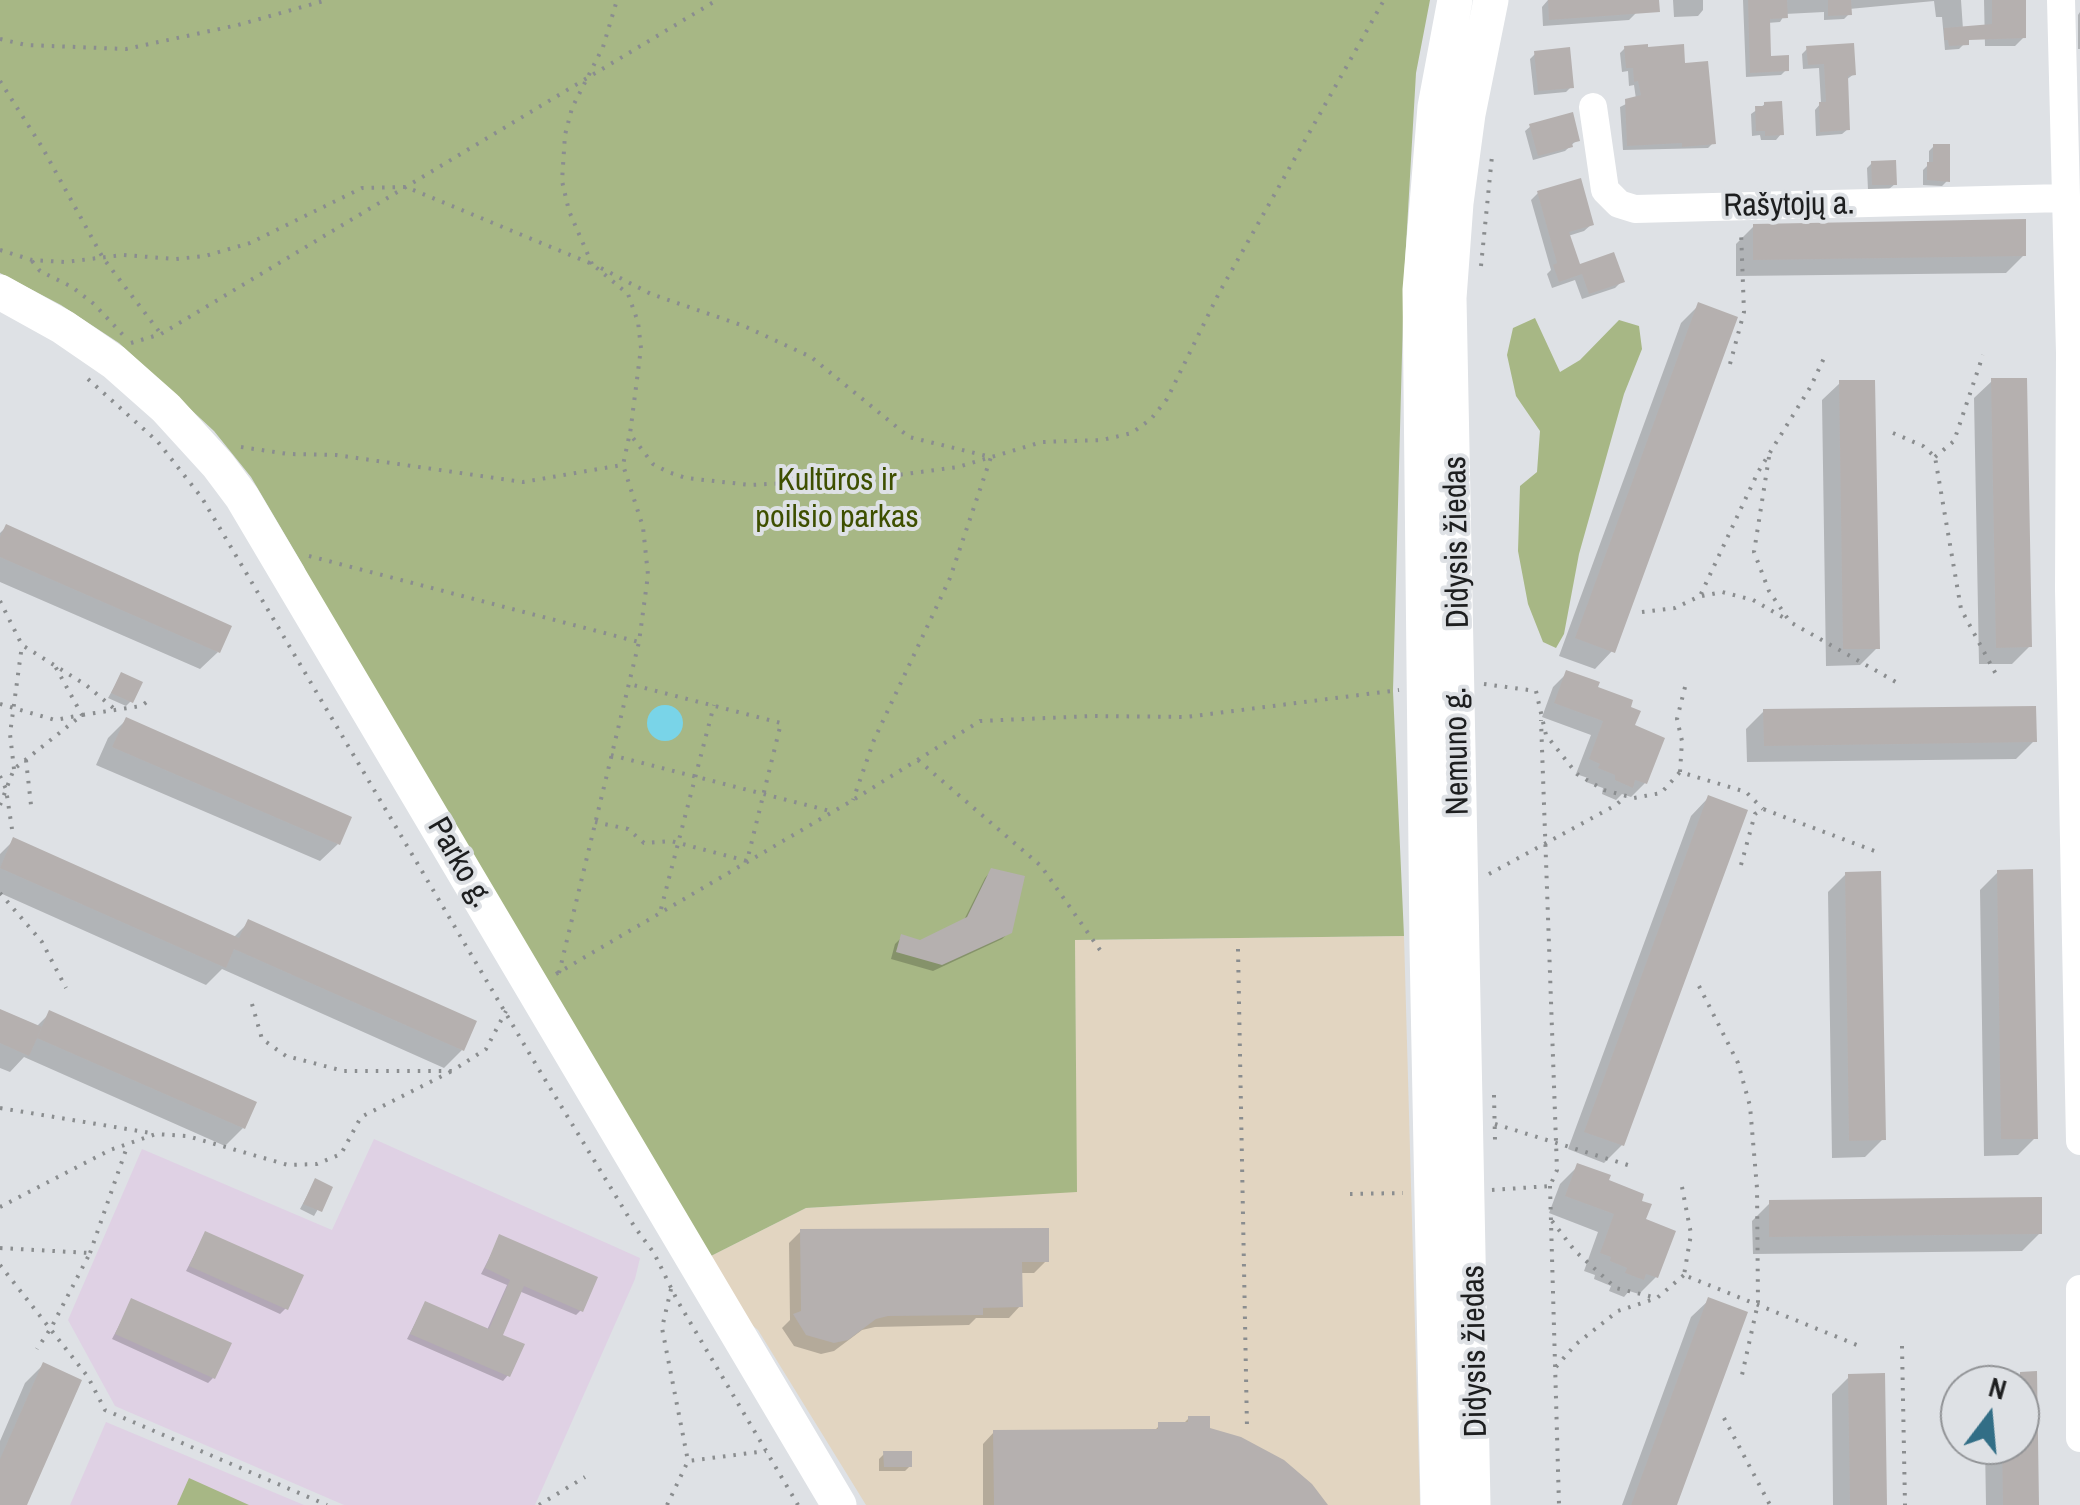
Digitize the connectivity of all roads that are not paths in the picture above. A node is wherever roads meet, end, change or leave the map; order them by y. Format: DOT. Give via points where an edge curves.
graph roads {
  1 [pos="1455,0"];
  2 [pos="1491,0"];
  3 [pos="2060,0"];
  4 [pos="1594,107"];
  5 [pos="2064,198"];
  6 [pos="0,292"];
  7 [pos="2075,591"];
  8 [pos="1441,685"];
  9 [pos="2080,1141"];
  10 [pos="2080,1290"];
  11 [pos="2080,1392"];
  12 [pos="2080,1438"];
  13 [pos="839,1505"];
  14 [pos="1438,1505"];
  15 [pos="1473,1505"];
  1 -- 8 [label="main road, Nemuno g." via="1435,107 1420,290"];
  2 -- 8 [label="main road, Nemuno g." via="1465,132 1449,298"];
  3 -- 5 [label="street"];
  4 -- 5 [label="street, Rašytojų a." via="1604,190 1635,209"];
  5 -- 7 [label="street"];
  6 -- 13 [label="main road, Parko g." via="64,327 166,408 242,498"];
  7 -- 9 [label="street"];
  8 -- 14 [label="main road, Nemuno g." via="1427,995"];
  8 -- 15 [label="main road, Nemuno g."];
  10 -- 11 [label="street"];
  11 -- 12 [label="street"];
}
